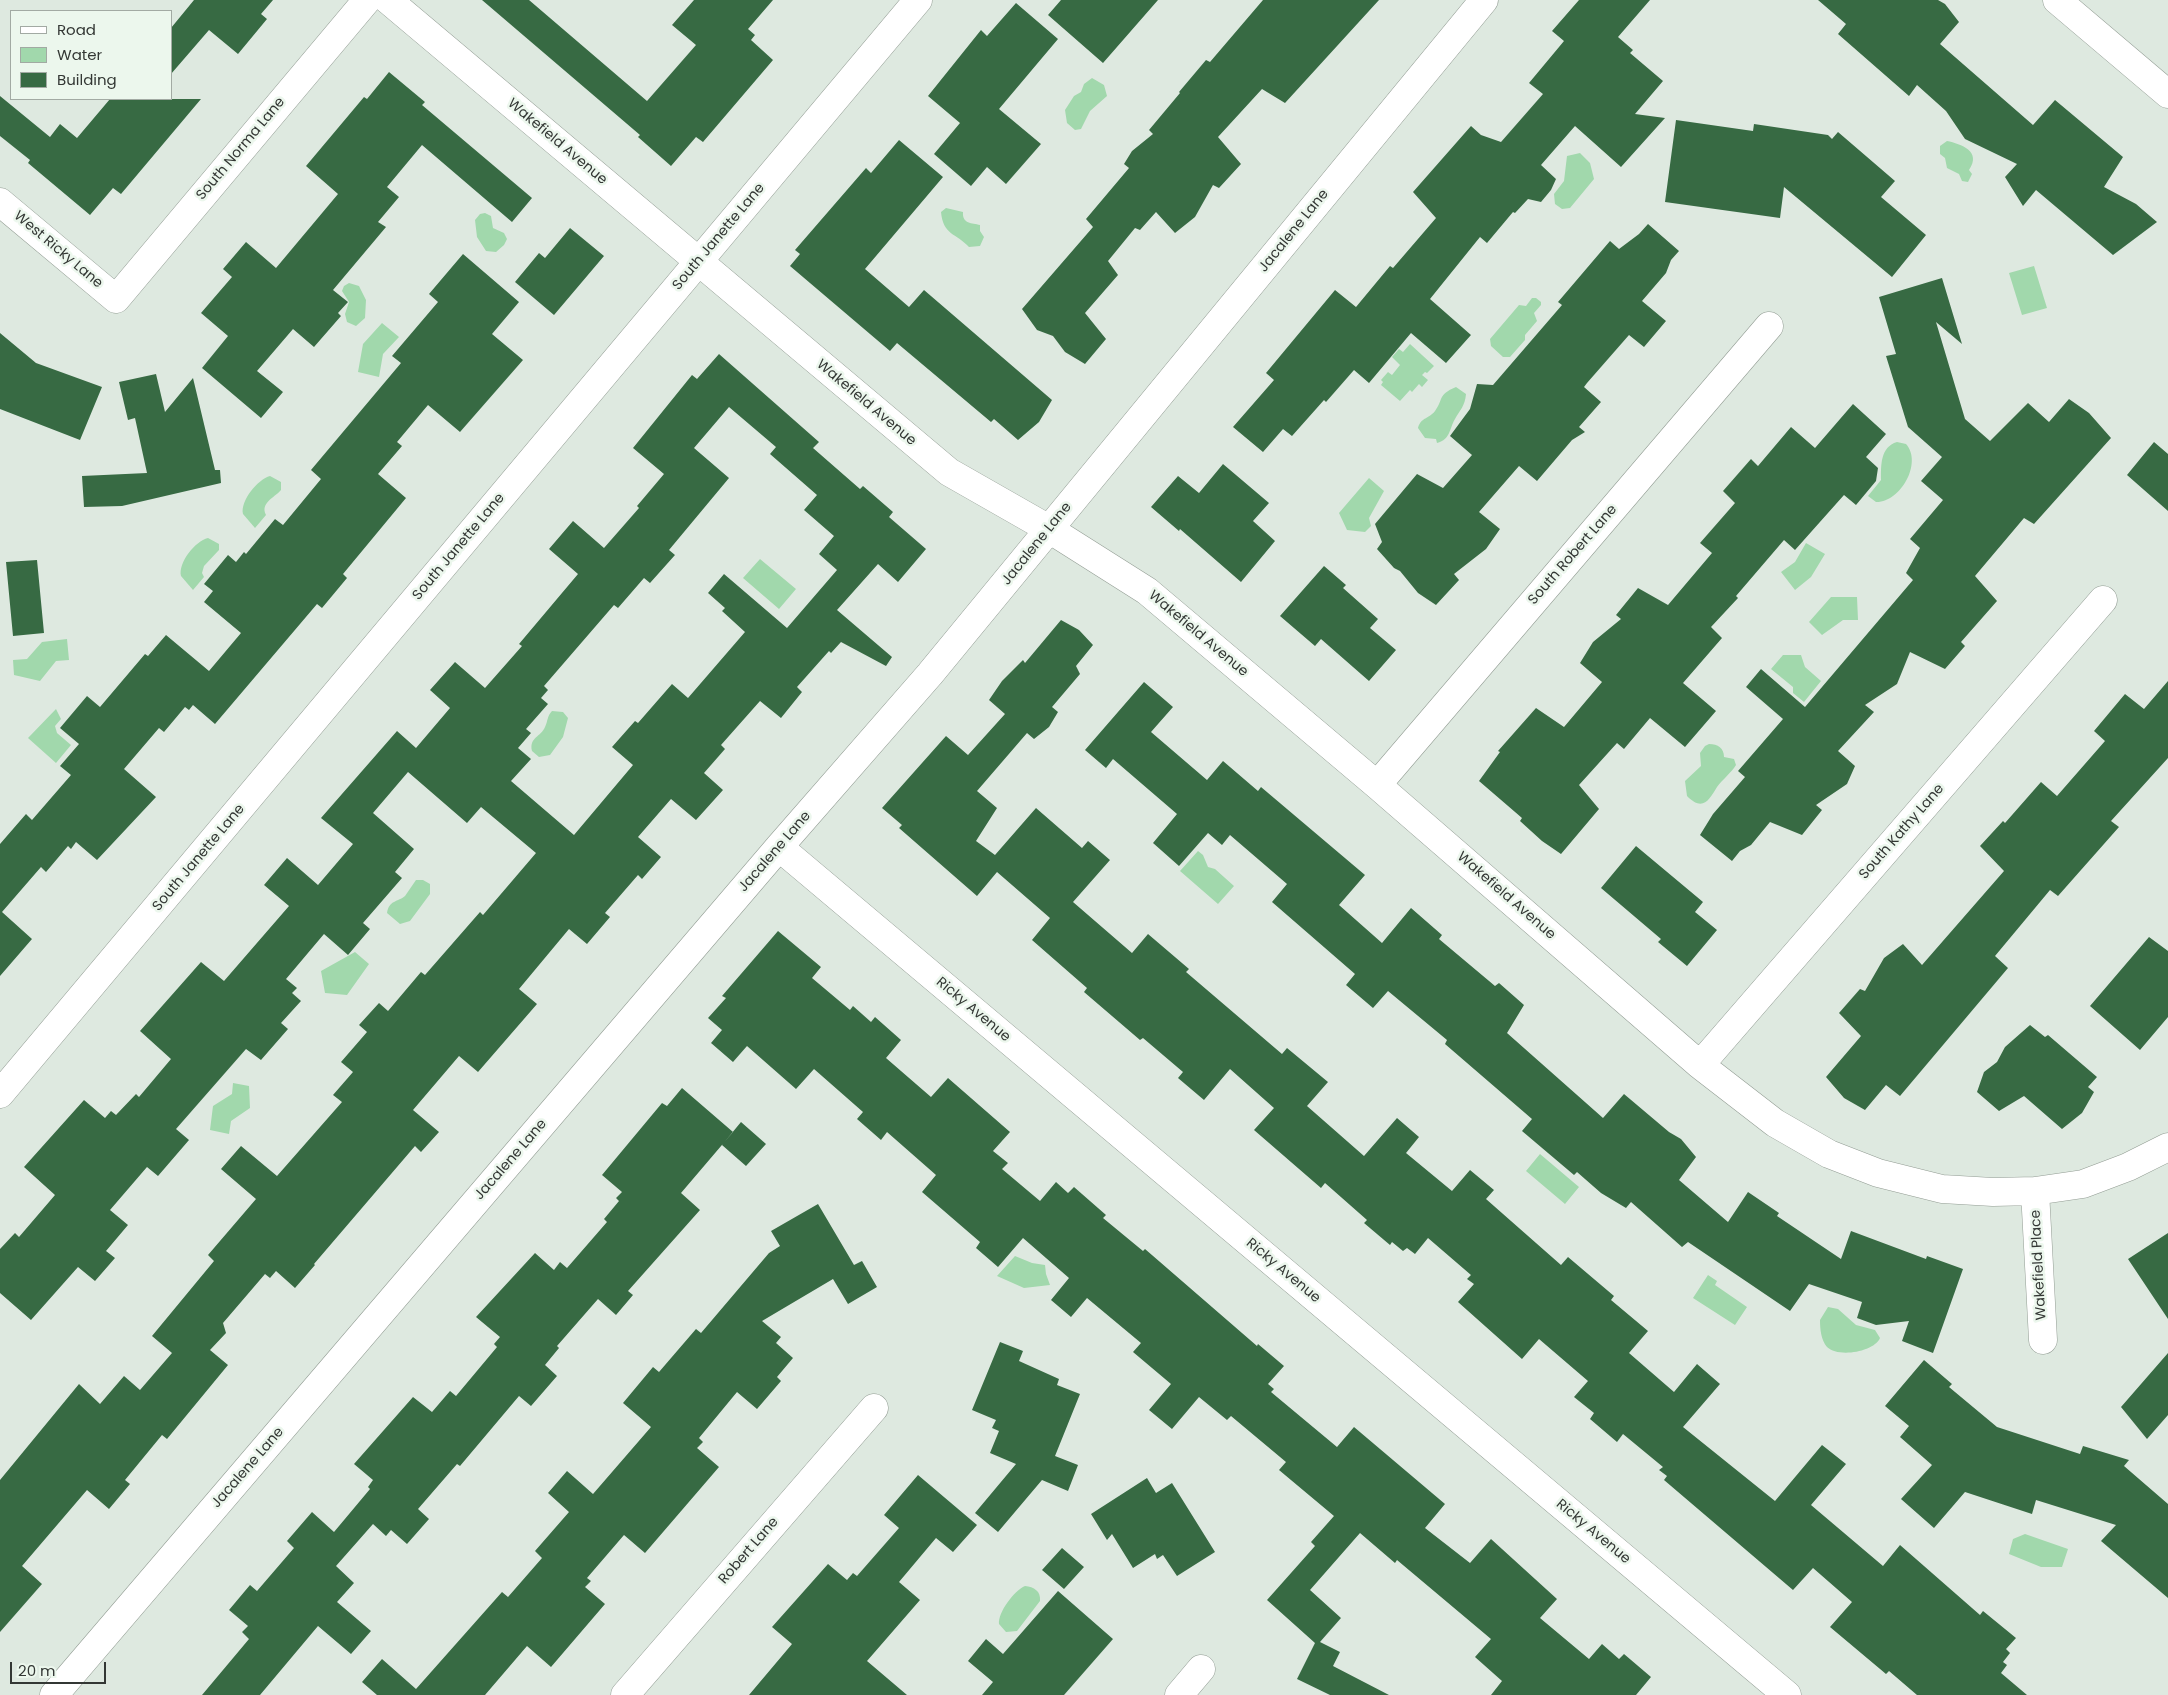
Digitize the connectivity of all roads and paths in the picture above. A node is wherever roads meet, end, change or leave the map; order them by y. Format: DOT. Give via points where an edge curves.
graph roads {
  1 [pos="367,0"];
  2 [pos="388,0"];
  3 [pos="918,0"];
  4 [pos="1484,0"];
  5 [pos="2057,0"];
  6 [pos="2168,94"];
  7 [pos="0,202"];
  8 [pos="700,260"];
  9 [pos="116,299"];
  10 [pos="1769,326"];
  11 [pos="1048,529"];
  12 [pos="2103,600"];
  13 [pos="1376,784"];
  14 [pos="779,847"];
  15 [pos="1700,1064"];
  16 [pos="0,1094"];
  17 [pos="2168,1147"];
  18 [pos="2035,1191"];
  19 [pos="2043,1340"];
  20 [pos="874,1408"];
  21 [pos="1201,1669"];
  22 [pos="54,1695"];
  23 [pos="625,1695"];
  24 [pos="1179,1695"];
  25 [pos="1787,1695"];
  1 -- 9 [label="street, South Norma Lane"];
  2 -- 8 [label="street, Wakefield Avenue"];
  3 -- 8 [label="street, South Janette Lane"];
  4 -- 11 [label="street, Jacalene Lane"];
  5 -- 6 [label="street"];
  7 -- 9 [label="street, West Ricky Lane"];
  8 -- 11 [label="street, Wakefield Avenue" via="948,472"];
  8 -- 16 [label="street, South Janette Lane"];
  10 -- 13 [label="street, South Robert Lane"];
  11 -- 13 [label="street, Wakefield Avenue" via="1147,591"];
  11 -- 14 [label="street, Jacalene Lane" via="930,674"];
  12 -- 15 [label="street, South Kathy Lane"];
  13 -- 15 [label="street, Wakefield Avenue"];
  14 -- 22 [label="street, Jacalene Lane"];
  14 -- 25 [label="street, Ricky Avenue"];
  15 -- 18 [label="street, Wakefield Avenue" via="1775,1123 1829,1154 1878,1173 1942,1189"];
  17 -- 18 [label="street, Wakefield Avenue" via="2083,1184"];
  18 -- 19 [label="street, Wakefield Place"];
  20 -- 23 [label="street, Robert Lane"];
  21 -- 24 [label="street"];
}
